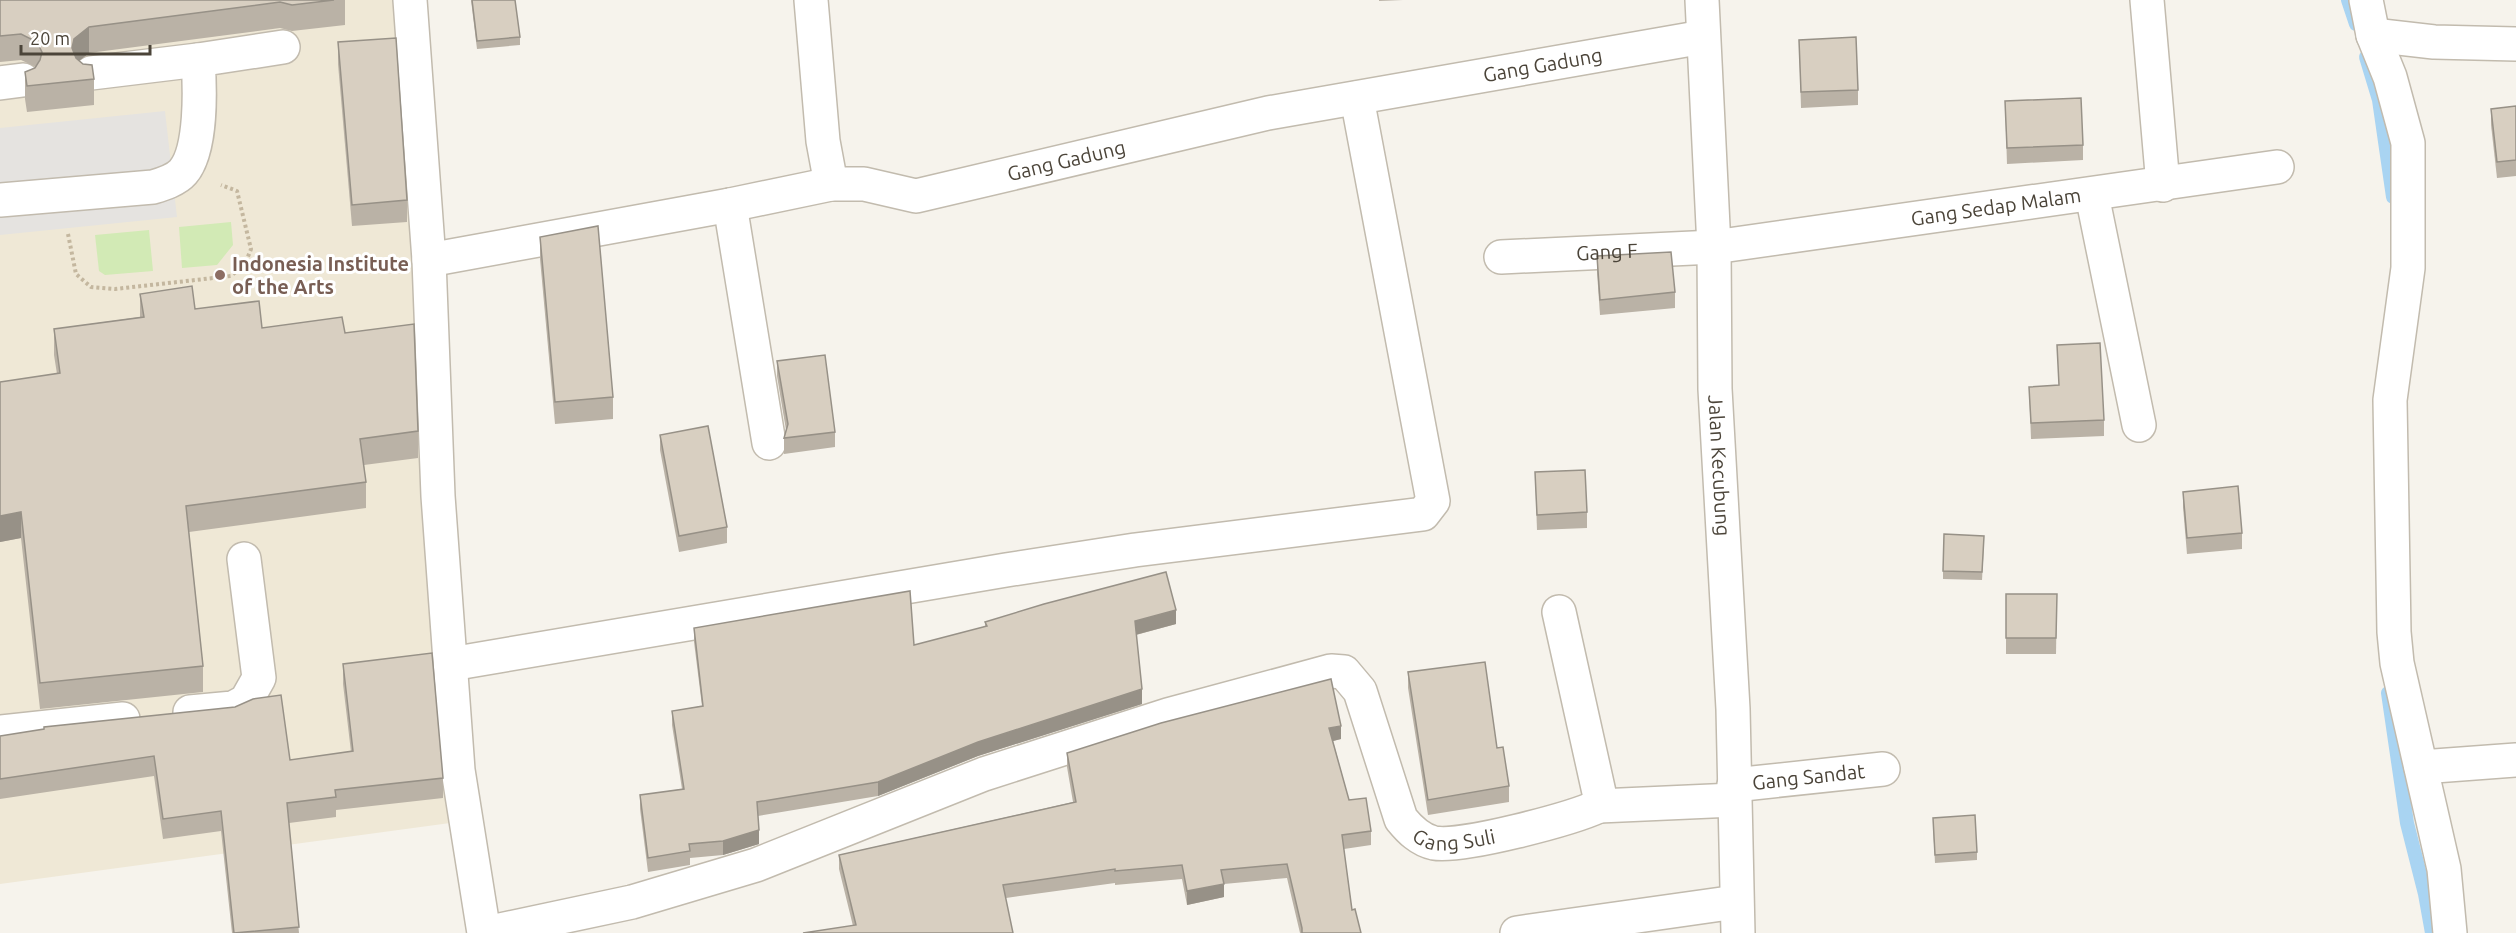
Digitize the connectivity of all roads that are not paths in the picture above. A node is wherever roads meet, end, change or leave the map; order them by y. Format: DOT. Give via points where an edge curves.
graph roads {
  1 [pos="410,0"];
  2 [pos="811,0"];
  3 [pos="1702,0"];
  4 [pos="2147,0"];
  5 [pos="2366,0"];
  6 [pos="2373,35"];
  7 [pos="1703,37"];
  8 [pos="2516,44"];
  9 [pos="283,47"];
  10 [pos="198,60"];
  11 [pos="91,73"];
  12 [pos="1357,98"];
  13 [pos="2277,167"];
  14 [pos="831,184"];
  15 [pos="2163,185"];
  16 [pos="2092,195"];
  17 [pos="0,200"];
  18 [pos="730,205"];
  19 [pos="1714,247"];
  20 [pos="1501,257"];
  21 [pos="429,260"];
  22 [pos="2139,425"];
  23 [pos="769,443"];
  24 [pos="244,559"];
  25 [pos="1559,612"];
  26 [pos="451,664"];
  27 [pos="0,732"];
  28 [pos="2516,760"];
  29 [pos="2421,767"];
  30 [pos="1883,769"];
  31 [pos="1734,792"];
  32 [pos="1599,806"];
  33 [pos="1737,918"];
  34 [pos="485,933"];
  35 [pos="1517,933"];
  36 [pos="2450,933"];
  1 -- 21 [label="street"];
  2 -- 14 [label="street" via="823,141"];
  3 -- 7 [label="street, Jalan Kecubung"];
  4 -- 15 [label="street"];
  5 -- 6 [label="street"];
  6 -- 8 [label="street" via="2434,42"];
  6 -- 29 [label="street" via="2390,77 2408,143 2408,268 2390,400 2394,632 2397,663"];
  7 -- 12 [label="street, Gang Gadung"];
  7 -- 19 [label="street, Jalan Kecubung"];
  9 -- 10 [label="street"];
  10 -- 11 [label="street"];
  10 -- 17 [label="street" via="196,136 183,171 153,187"];
  12 -- 14 [label="street, Gang Gadung" via="1268,112 916,196 864,184"];
  12 -- 26 [label="street" via="1433,501 1423,514 1135,550"];
  13 -- 15 [label="street, Gang Sedap Malam"];
  14 -- 18 [label="street, Gang Gadung"];
  15 -- 16 [label="street, Gang Sedap Malam"];
  16 -- 19 [label="street, Gang Sedap Malam"];
  16 -- 22 [label="street"];
  18 -- 21 [label="street, Gang Gadung"];
  18 -- 23 [label="street"];
  19 -- 20 [label="street, Gang F"];
  19 -- 31 [label="street, Jalan Kecubung" via="1715,389"];
  21 -- 26 [label="street" via="438,496"];
  24 -- 27 [label="street" via="259,678 246,701 233,708"];
  25 -- 32 [label="street"];
  26 -- 34 [label="street" via="458,770"];
  28 -- 29 [label="street"];
  29 -- 36 [label="street" via="2444,869"];
  30 -- 31 [label="street, Gang Sandat"];
  31 -- 32 [label="street, Gang Suli"];
  31 -- 33 [label="street, Jalan Kecubung"];
  32 -- 34 [label="street, Gang Suli" via="1538,825 1452,844 1420,838 1401,819 1360,691 1344,672 1317,673 1168,715 984,774 745,868 632,902"];
  33 -- 35 [label="street"];
}
